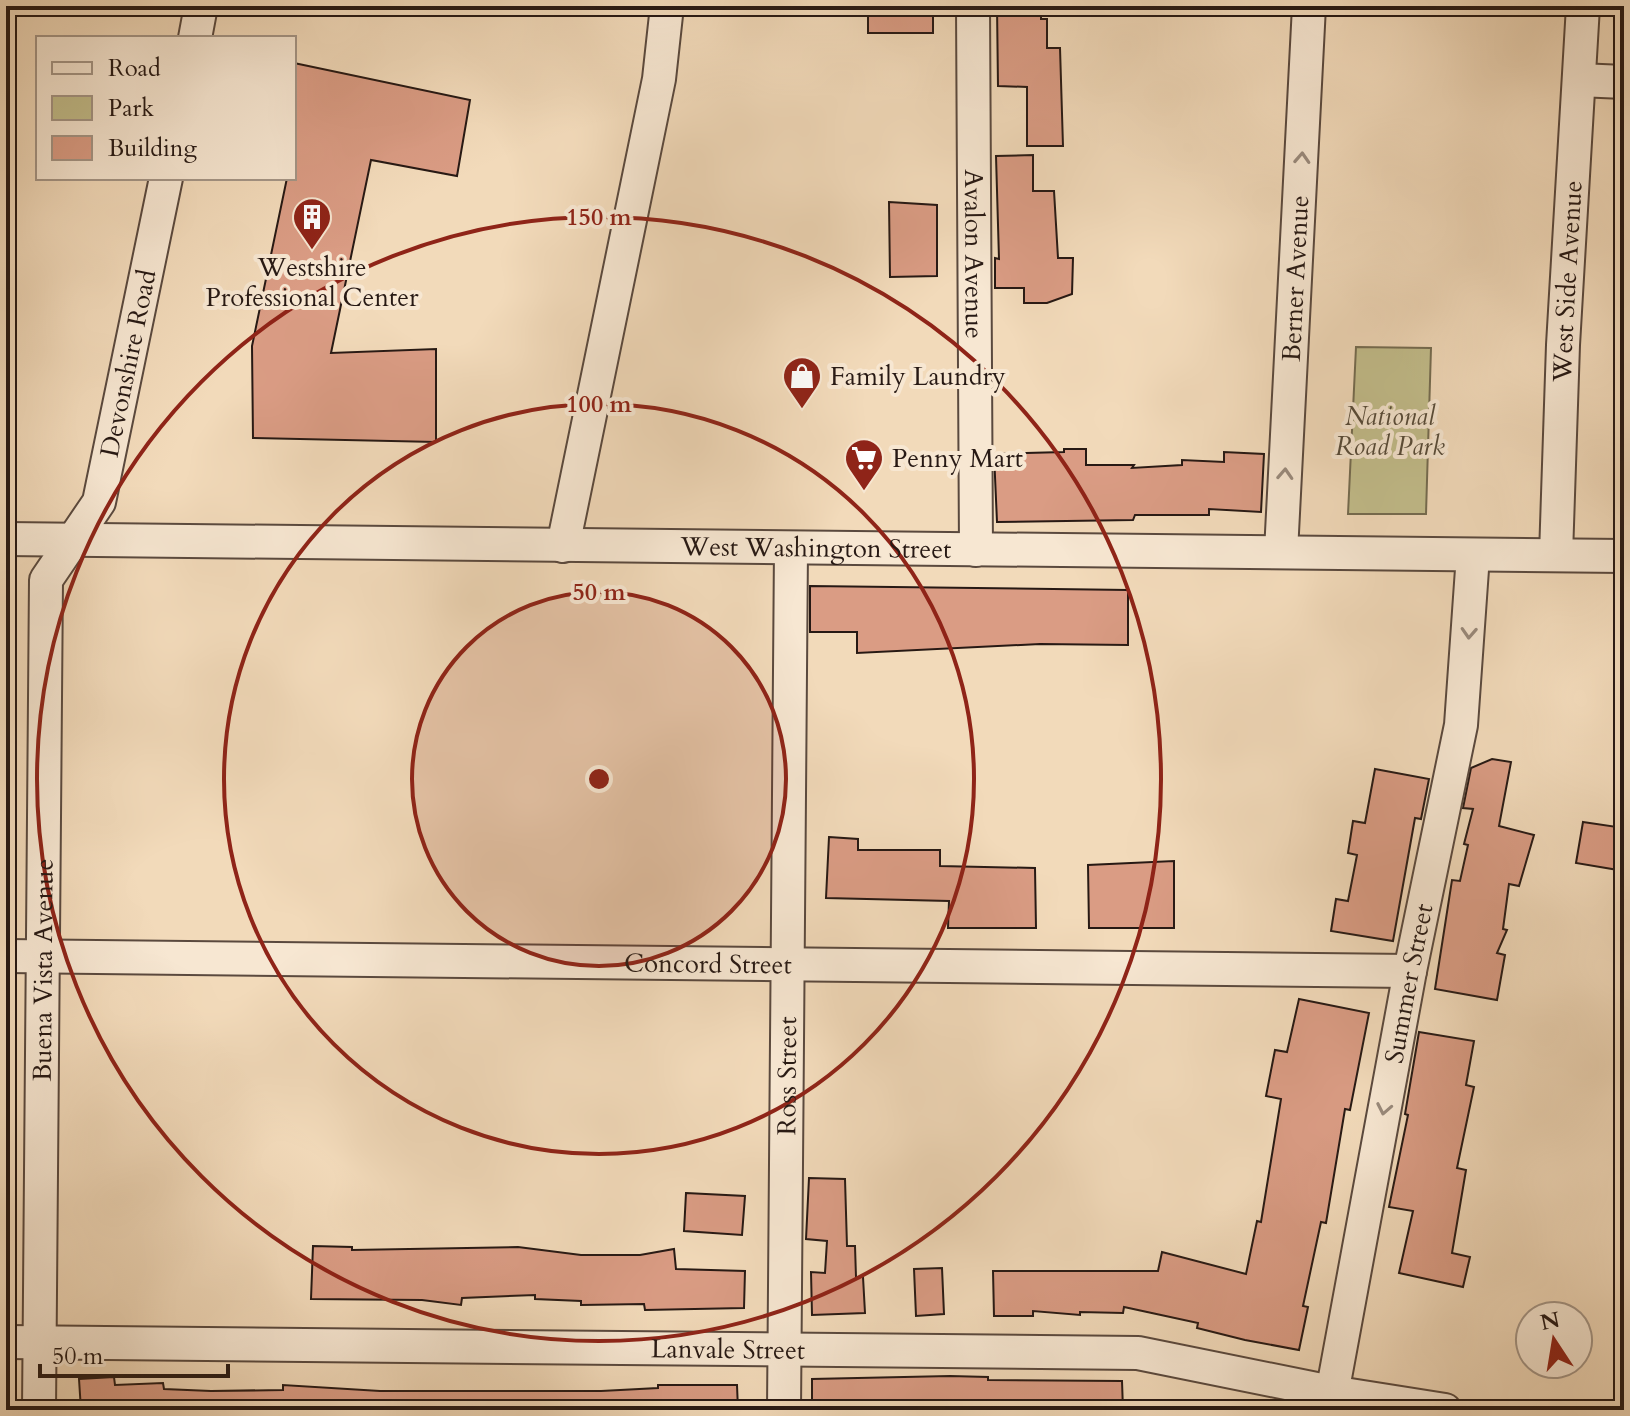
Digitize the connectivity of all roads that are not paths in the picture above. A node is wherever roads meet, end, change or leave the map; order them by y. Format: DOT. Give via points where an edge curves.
graph roads {
  1 [pos="201,6"];
  2 [pos="667,6"];
  3 [pos="973,6"];
  4 [pos="1309,6"];
  5 [pos="1583,6"];
  6 [pos="195,36"];
  7 [pos="1579,80"];
  8 [pos="1624,82"];
  9 [pos="166,180"];
  10 [pos="6,539"];
  11 [pos="73,540"];
  12 [pos="563,546"];
  13 [pos="791,548"];
  14 [pos="976,550"];
  15 [pos="1281,552"];
  16 [pos="1473,555"];
  17 [pos="1556,555"];
  18 [pos="1624,556"];
  19 [pos="6,956"];
  20 [pos="43,957"];
  21 [pos="787,964"];
  22 [pos="1410,971"];
  23 [pos="6,1342"];
  24 [pos="40,1342"];
  25 [pos="784,1349"];
  26 [pos="1330,1401"];
  27 [pos="39,1410"];
  28 [pos="784,1410"];
  29 [pos="1445,1410"];
  1 -- 6 [label="street"];
  2 -- 12 [label="street" via="659,79"];
  3 -- 14 [label="street, Avalon Avenue"];
  15 -- 4 [label="street, Berner Avenue, one-way"];
  5 -- 7 [label="street, West Side Avenue"];
  7 -- 8 [label="street"];
  7 -- 17 [label="street, West Side Avenue"];
  9 -- 11 [label="street, Devonshire Road" via="99,502"];
  10 -- 11 [label="street, West Washington Street"];
  11 -- 12 [label="street, West Washington Street"];
  11 -- 20 [label="street, Buena Vista Avenue" via="46,580"];
  12 -- 13 [label="street, West Washington Street"];
  13 -- 14 [label="street, West Washington Street"];
  13 -- 21 [label="street, Ross Street"];
  14 -- 15 [label="street, West Washington Street"];
  15 -- 16 [label="street, West Washington Street"];
  16 -- 17 [label="street, West Washington Street"];
  16 -- 22 [label="street, Summer Street, one-way" via="1461,725"];
  17 -- 18 [label="street, West Washington Street"];
  19 -- 20 [label="street, Concord Street"];
  20 -- 21 [label="street, Concord Street"];
  20 -- 24 [label="street, Buena Vista Avenue"];
  21 -- 22 [label="street, Concord Street"];
  21 -- 25 [label="street, Ross Street"];
  22 -- 26 [label="street, Summer Street, one-way"];
  23 -- 24 [label="street, Lanvale Street"];
  24 -- 25 [label="street, Lanvale Street"];
  24 -- 27 [label="street, Buena Vista Avenue"];
  25 -- 26 [label="street, Lanvale Street" via="1138,1353"];
  25 -- 28 [label="street, Ross Street"];
  26 -- 29 [label="street, Lanvale Street"];
}
